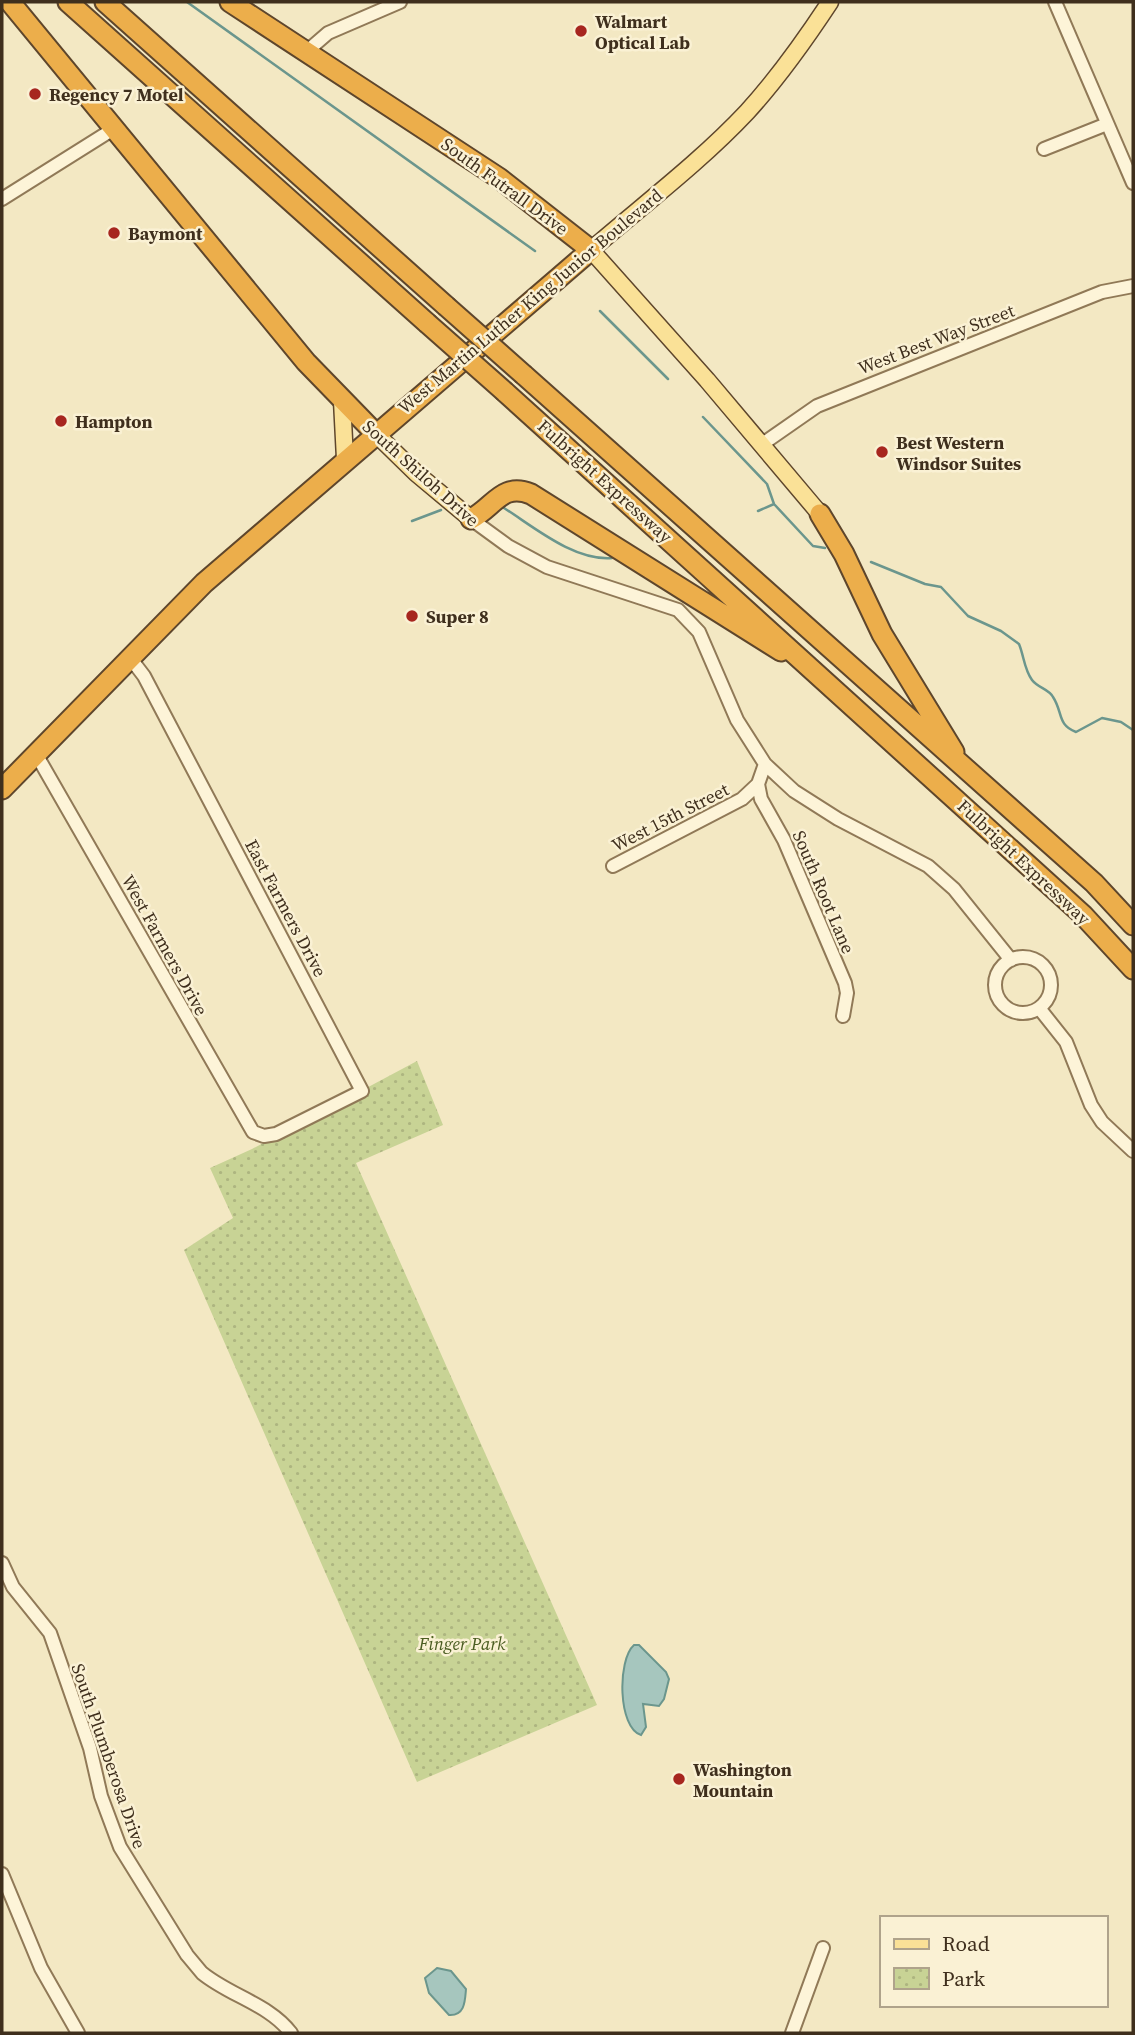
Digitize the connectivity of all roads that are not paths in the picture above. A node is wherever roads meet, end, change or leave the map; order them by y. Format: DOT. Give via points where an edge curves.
graph roads {
  1 [pos="10,2"];
  2 [pos="68,2"];
  3 [pos="105,2"];
  4 [pos="230,2"];
  5 [pos="400,2"];
  6 [pos="831,2"];
  7 [pos="1055,2"];
  8 [pos="306,52"];
  9 [pos="1107,124"];
  10 [pos="115,128"];
  11 [pos="1044,149"];
  12 [pos="1133,183"];
  13 [pos="2,199"];
  14 [pos="591,250"];
  15 [pos="1133,286"];
  16 [pos="342,401"];
  17 [pos="375,433"];
  18 [pos="761,445"];
  19 [pos="345,459"];
  20 [pos="820,514"];
  21 [pos="471,519"];
  22 [pos="131,659"];
  23 [pos="825,679"];
  24 [pos="36,754"];
  25 [pos="765,764"];
  26 [pos="963,768"];
  27 [pos="758,784"];
  28 [pos="2,789"];
  29 [pos="614,866"];
  30 [pos="1133,925"];
  31 [pos="1011,961"];
  32 [pos="1133,969"];
  33 [pos="1039,1008"];
  34 [pos="843,1016"];
  35 [pos="276,1134"];
  36 [pos="1133,1151"];
  37 [pos="2,1563"];
  38 [pos="2,1874"];
  39 [pos="823,1948"];
  40 [pos="78,2033"];
  41 [pos="291,2033"];
  42 [pos="792,2033"];
  1 -- 10 [label="highway, South Shiloh Drive"];
  2 -- 23 [label="highway, Fulbright Expressway, bridge"];
  3 -- 26 [label="highway, Fulbright Expressway, bridge"];
  4 -- 8 [label="highway, South Futrall Drive"];
  5 -- 8 [label="street" via="328,33"];
  6 -- 14 [label="main road, West Martin Luther King Junior Boulevard" via="747,111"];
  7 -- 9 [label="street"];
  8 -- 14 [label="highway, South Futrall Drive" via="499,178"];
  9 -- 11 [label="street"];
  9 -- 12 [label="street"];
  10 -- 13 [label="street"];
  10 -- 16 [label="highway, South Shiloh Drive"];
  14 -- 17 [label="highway, West Martin Luther King Junior Boulevard"];
  14 -- 18 [label="main road, South Futrall Drive"];
  15 -- 18 [label="street, West Best Way Street" via="1102,292 825,402"];
  16 -- 17 [label="highway, South Shiloh Drive"];
  16 -- 19 [label="main road"];
  17 -- 19 [label="highway, West Martin Luther King Junior Boulevard"];
  17 -- 21 [label="main road, South Shiloh Drive" via="415,474"];
  18 -- 20 [label="main road, South Futrall Drive"];
  19 -- 22 [label="highway, West Martin Luther King Junior Boulevard" via="204,583"];
  20 -- 26 [label="highway" via="882,634"];
  21 -- 23 [label="highway" via="503,493 531,494"];
  21 -- 25 [label="street, South Shiloh Drive" via="508,547 547,567 678,610 699,632 737,720"];
  22 -- 24 [label="highway, West Martin Luther King Junior Boulevard"];
  22 -- 35 [label="street, East Farmers Drive" via="362,1091"];
  23 -- 32 [label="highway, Fulbright Expressway" via="1083,915"];
  24 -- 28 [label="highway, West Martin Luther King Junior Boulevard"];
  24 -- 35 [label="street, West Farmers Drive" via="246,1124 264,1136"];
  25 -- 27 [label="street"];
  25 -- 31 [label="street, South Shiloh Drive" via="838,819 928,866 954,889"];
  26 -- 30 [label="highway, Fulbright Expressway" via="1094,883"];
  27 -- 29 [label="street, West 15th Street" via="742,799"];
  27 -- 34 [label="street, South Root Lane" via="845,983"];
  31 -- 33 [label="street" via="1031,958 1045,968 1051,985"];
  31 -- 33 [label="street" via="999,971 998,998 1012,1011"];
  33 -- 36 [label="street" via="1066,1042 1096,1114"];
  37 -- 41 [label="street, South Plumberosa Drive" via="13,1587 50,1633 90,1748 100,1796 130,1867 202,1973 270,2013"];
  38 -- 40 [label="street" via="41,1968"];
  39 -- 42 [label="street"];
}
